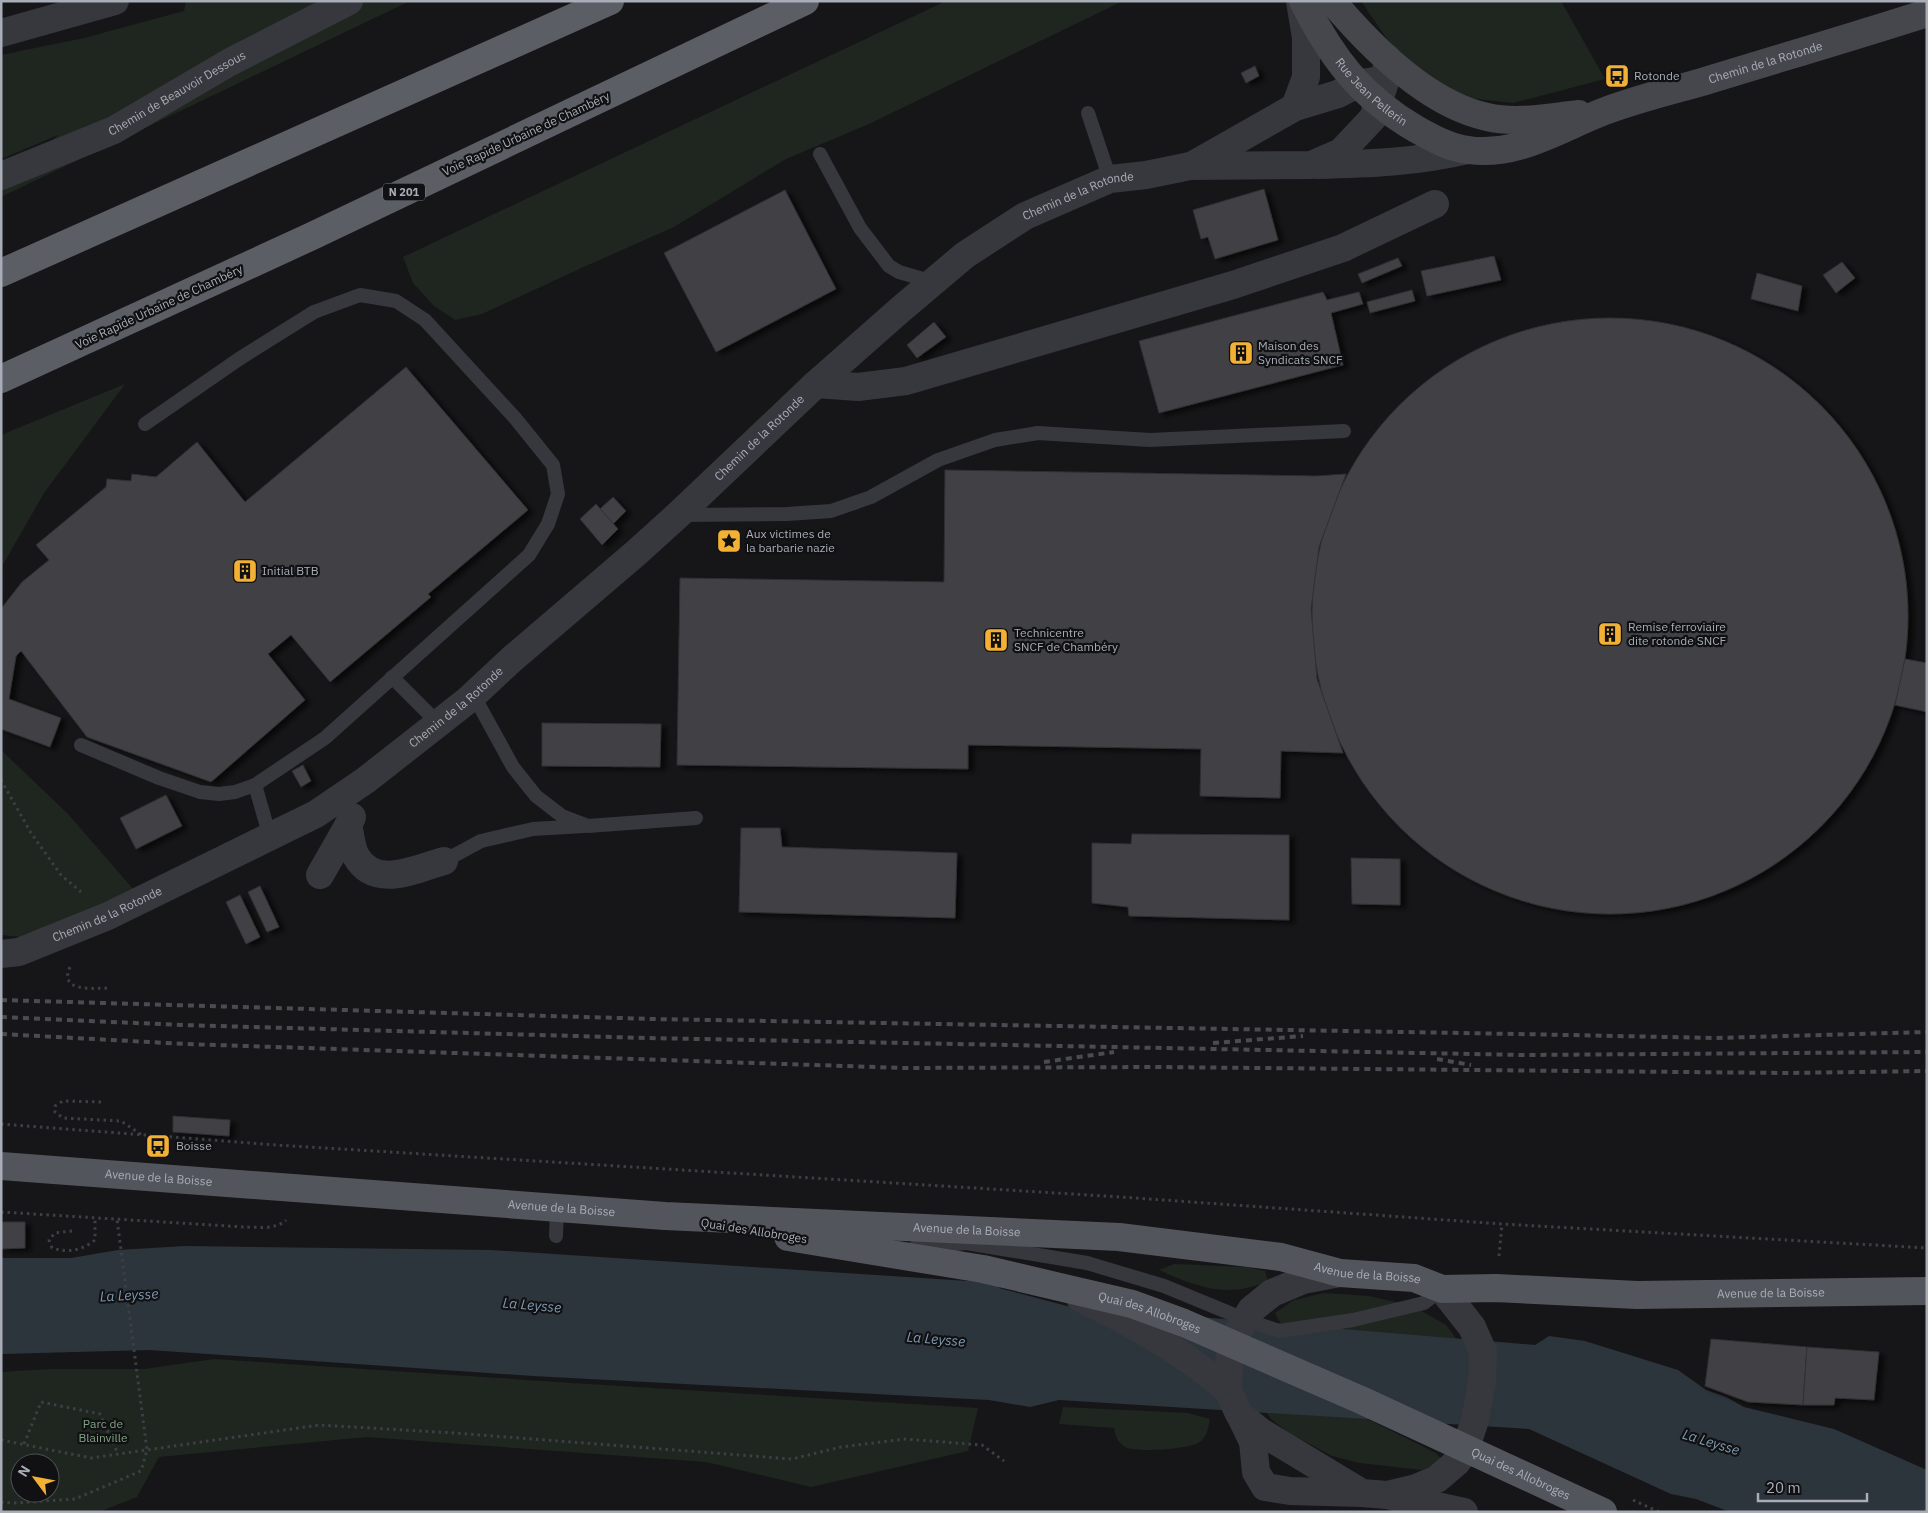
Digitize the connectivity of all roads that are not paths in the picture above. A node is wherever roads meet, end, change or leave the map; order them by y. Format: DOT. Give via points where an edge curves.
graph roads {
  1 [pos="116,1"];
  2 [pos="349,1"];
  3 [pos="610,1"];
  4 [pos="805,1"];
  5 [pos="1301,1"];
  6 [pos="1332,1"];
  7 [pos="1927,12"];
  8 [pos="1,33"];
  9 [pos="1384,80"];
  10 [pos="1357,84"];
  11 [pos="1295,108"];
  12 [pos="1605,111"];
  13 [pos="1088,113"];
  14 [pos="1468,150"];
  15 [pos="820,154"];
  16 [pos="1311,165"];
  17 [pos="1190,166"];
  18 [pos="1,176"];
  19 [pos="1110,179"];
  20 [pos="1435,204"];
  21 [pos="1,273"];
  22 [pos="933,282"];
  23 [pos="1,379"];
  24 [pos="816,384"];
  25 [pos="145,424"];
  26 [pos="1344,431"];
  27 [pos="678,515"];
  28 [pos="392,677"];
  29 [pos="468,700"];
  30 [pos="438,723"];
  31 [pos="81,745"];
  32 [pos="366,780"];
  33 [pos="255,785"];
  34 [pos="696,818"];
  35 [pos="348,826"];
  36 [pos="588,826"];
  37 [pos="270,837"];
  38 [pos="444,861"];
  39 [pos="320,875"];
  40 [pos="1,954"];
  41 [pos="1,1166"];
  42 [pos="557,1209"];
  43 [pos="666,1216"];
  44 [pos="556,1236"];
  45 [pos="876,1251"];
  46 [pos="1340,1273"];
  47 [pos="1059,1288"];
  48 [pos="1442,1289"];
  49 [pos="1927,1291"];
  50 [pos="1244,1319"];
  51 [pos="1230,1344"];
  52 [pos="1233,1402"];
  53 [pos="1465,1450"];
  54 [pos="1375,1494"];
  55 [pos="1464,1512"];
  56 [pos="1602,1512"];
  1 -- 8 [label="street"];
  2 -- 18 [label="street, Chemin de Beauvoir Dessous" via="230,62 114,130"];
  3 -- 21 [label="highway"];
  4 -- 23 [label="highway, Voie Rapide Urbaine de Chambéry / N 201" via="310,237"];
  5 -- 10 [label="main road, Rue Jean Pellerin" via="1336,60"];
  5 -- 11 [label="street" via="1306,38 1306,77"];
  6 -- 9 [label="main road, Rue Jean Pellerin" via="1364,39"];
  7 -- 12 [label="main road, Chemin de la Rotonde"];
  9 -- 10 [label="main road, Rue Jean Pellerin"];
  9 -- 12 [label="main road, Chemin de la Rotonde" via="1421,86 1457,106 1486,117 1516,120"];
  9 -- 14 [label="main road, Rue Jean Pellerin" via="1404,122 1434,139"];
  9 -- 16 [label="street, Chemin de la Rotonde" via="1373,118 1341,152"];
  10 -- 11 [label="street, Chemin de la Rotonde"];
  11 -- 17 [label="street, Chemin de la Rotonde"];
  12 -- 14 [label="main road, Chemin de la Rotonde" via="1529,144 1499,151"];
  13 -- 19 [label="lane"];
  14 -- 16 [label="street, Chemin de la Rotonde" via="1385,164"];
  15 -- 22 [label="lane" via="860,228 889,266"];
  16 -- 17 [label="street, Chemin de la Rotonde"];
  17 -- 19 [label="street, Chemin de la Rotonde"];
  19 -- 22 [label="street, Chemin de la Rotonde" via="1025,216 965,255"];
  20 -- 24 [label="street" via="1343,248 1205,294 906,381 858,387"];
  22 -- 24 [label="street, Chemin de la Rotonde"];
  24 -- 27 [label="street, Chemin de la Rotonde"];
  25 -- 28 [label="lane" via="314,312 360,295 396,300 425,320 515,418 553,465 558,494 548,524 529,555"];
  26 -- 27 [label="lane" via="1150,440 1038,433 995,440 938,460 871,497 831,511"];
  27 -- 29 [label="street, Chemin de la Rotonde"];
  28 -- 30 [label="lane"];
  28 -- 33 [label="lane" via="325,738"];
  29 -- 30 [label="street, Chemin de la Rotonde"];
  29 -- 36 [label="lane" via="480,708 513,767 536,796 562,816"];
  30 -- 32 [label="street, Chemin de la Rotonde"];
  31 -- 33 [label="lane" via="200,792 235,792"];
  32 -- 35 [label="street"];
  32 -- 37 [label="street, Chemin de la Rotonde" via="316,814"];
  33 -- 37 [label="lane"];
  34 -- 36 [label="lane"];
  35 -- 38 [label="street" via="355,855 366,869 384,876"];
  35 -- 39 [label="street"];
  36 -- 38 [label="lane" via="533,829 480,841"];
  37 -- 40 [label="street, Chemin de la Rotonde" via="108,916 19,952"];
  41 -- 42 [label="main road, Avenue de la Boisse"];
  42 -- 43 [label="main road, Avenue de la Boisse"];
  42 -- 44 [label="lane"];
  43 -- 45 [label="main road, Quai des Allobroges"];
  43 -- 46 [label="main road, Avenue de la Boisse" via="1119,1237 1281,1257"];
  45 -- 47 [label="main road, Quai des Allobroges" via="983,1269"];
  45 -- 50 [label="lane" via="966,1243 1086,1263 1164,1286"];
  46 -- 48 [label="main road, Avenue de la Boisse" via="1414,1278"];
  46 -- 50 [label="street" via="1303,1280 1272,1293"];
  47 -- 51 [label="main road, Quai des Allobroges" via="1132,1304"];
  47 -- 52 [label="street" via="1125,1319 1203,1369"];
  48 -- 49 [label="main road, Avenue de la Boisse" via="1496,1288 1637,1295"];
  48 -- 50 [label="lane" via="1424,1303 1353,1320 1279,1331"];
  48 -- 53 [label="street" via="1472,1327 1483,1352 1482,1383"];
  50 -- 51 [label="street"];
  51 -- 52 [label="street"];
  51 -- 53 [label="main road, Quai des Allobroges" via="1361,1400"];
  52 -- 54 [label="street" via="1261,1432"];
  52 -- 54 [label="street" via="1253,1442 1256,1472 1266,1487"];
  53 -- 54 [label="street" via="1457,1462 1437,1479 1416,1488"];
  53 -- 56 [label="main road, Quai des Allobroges"];
  54 -- 55 [label="street"];
}
